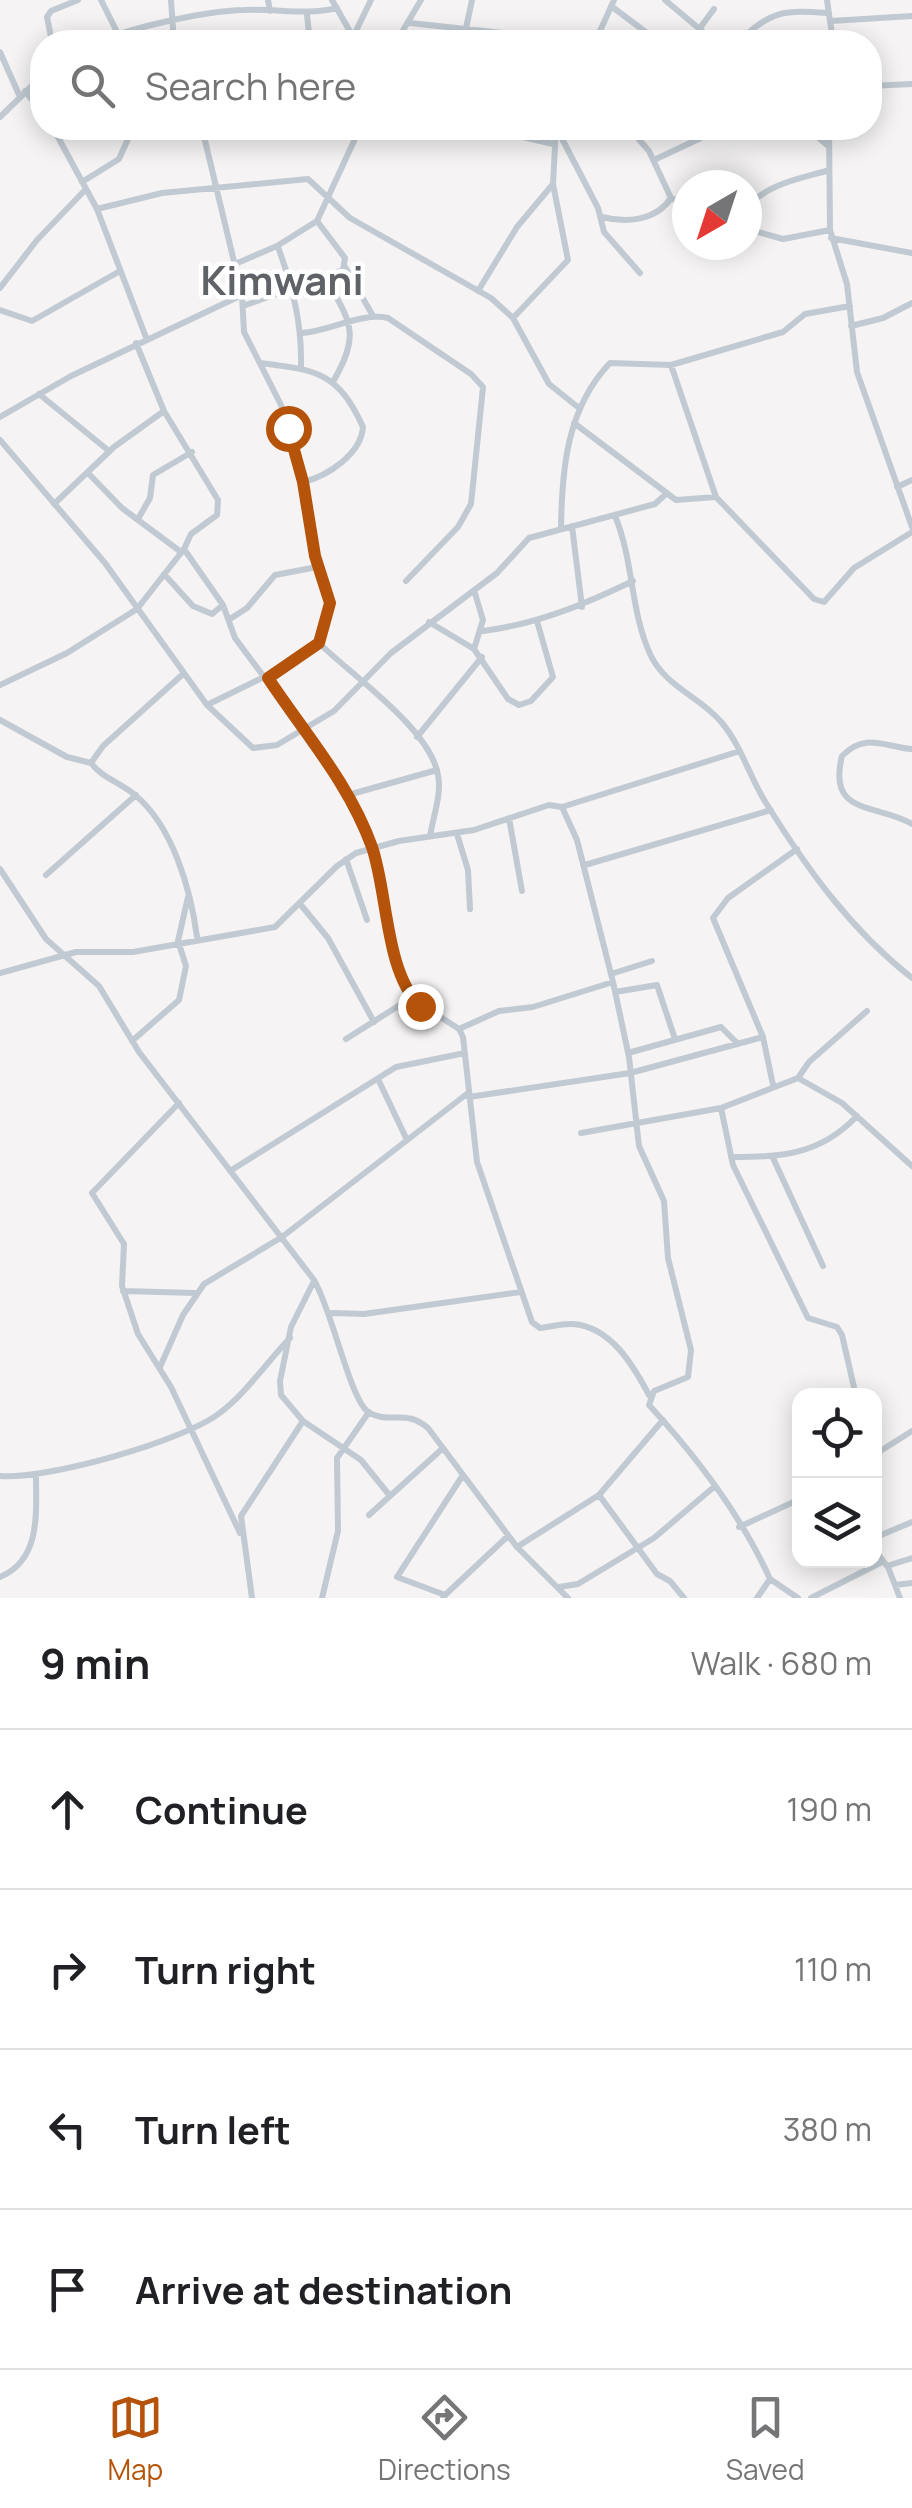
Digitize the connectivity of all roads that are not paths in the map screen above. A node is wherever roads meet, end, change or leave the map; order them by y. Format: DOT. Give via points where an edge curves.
graph roads {
  1 [pos="78,0"];
  2 [pos="101,0"];
  3 [pos="170,0"];
  4 [pos="268,0"];
  5 [pos="332,0"];
  6 [pos="371,0"];
  7 [pos="421,0"];
  8 [pos="472,0"];
  9 [pos="665,0"];
  10 [pos="828,0"];
  11 [pos="613,3"];
  12 [pos="337,8"];
  13 [pos="714,10"];
  14 [pos="270,11"];
  15 [pos="308,15"];
  16 [pos="912,16"];
  17 [pos="830,17"];
  18 [pos="170,21"];
  19 [pos="410,24"];
  20 [pos="466,28"];
  21 [pos="700,28"];
  22 [pos="49,30"];
  23 [pos="116,30"];
  24 [pos="134,30"];
  25 [pos="172,30"];
  26 [pos="309,30"];
  27 [pos="349,30"];
  28 [pos="359,30"];
  29 [pos="405,30"];
  30 [pos="483,30"];
  31 [pos="600,30"];
  32 [pos="645,30"];
  33 [pos="702,30"];
  34 [pos="751,30"];
  35 [pos="832,30"];
  36 [pos="0,52"];
  37 [pos="912,84"];
  38 [pos="882,85"];
  39 [pos="30,87"];
  40 [pos="22,94"];
  41 [pos="30,101"];
  42 [pos="0,118"];
  43 [pos="59,140"];
  44 [pos="128,140"];
  45 [pos="205,140"];
  46 [pos="355,140"];
  47 [pos="536,140"];
  48 [pos="554,140"];
  49 [pos="562,140"];
  50 [pos="638,140"];
  51 [pos="696,140"];
  52 [pos="822,140"];
  53 [pos="828,140"];
  54 [pos="553,144"];
  55 [pos="828,145"];
  56 [pos="654,160"];
  57 [pos="826,171"];
  58 [pos="554,184"];
  59 [pos="84,186"];
  60 [pos="218,187"];
  61 [pos="762,194"];
  62 [pos="328,198"];
  63 [pos="671,198"];
  64 [pos="97,209"];
  65 [pos="602,217"];
  66 [pos="317,221"];
  67 [pos="762,233"];
  68 [pos="831,234"];
  69 [pos="278,246"];
  70 [pos="912,253"];
  71 [pos="912,262"];
  72 [pos="235,264"];
  73 [pos="345,267"];
  74 [pos="120,272"];
  75 [pos="640,273"];
  76 [pos="326,278"];
  77 [pos="0,288"];
  78 [pos="294,290"];
  79 [pos="478,291"];
  80 [pos="242,295"];
  81 [pos="912,303"];
  82 [pos="242,306"];
  83 [pos="850,306"];
  84 [pos="0,310"];
  85 [pos="373,316"];
  86 [pos="513,318"];
  87 [pos="350,323"];
  88 [pos="852,326"];
  89 [pos="302,333"];
  90 [pos="146,340"];
  91 [pos="136,344"];
  92 [pos="259,363"];
  93 [pos="671,365"];
  94 [pos="300,367"];
  95 [pos="334,380"];
  96 [pos="39,394"];
  97 [pos="578,408"];
  98 [pos="164,411"];
  99 [pos="0,417"];
  100 [pos="574,423"];
  101 [pos="0,440"];
  102 [pos="109,451"];
  103 [pos="192,452"];
  104 [pos="88,473"];
  105 [pos="912,480"];
  106 [pos="303,482"];
  107 [pos="897,487"];
  108 [pos="667,493"];
  109 [pos="716,498"];
  110 [pos="54,504"];
  111 [pos="615,516"];
  112 [pos="138,519"];
  113 [pos="572,526"];
  114 [pos="562,527"];
  115 [pos="912,530"];
  116 [pos="182,551"];
  117 [pos="318,568"];
  118 [pos="164,574"];
  119 [pos="406,580"];
  120 [pos="633,581"];
  121 [pos="474,590"];
  122 [pos="223,605"];
  123 [pos="582,607"];
  124 [pos="137,609"];
  125 [pos="230,619"];
  126 [pos="536,621"];
  127 [pos="429,622"];
  128 [pos="482,631"];
  129 [pos="319,643"];
  130 [pos="474,650"];
  131 [pos="482,657"];
  132 [pos="183,674"];
  133 [pos="267,677"];
  134 [pos="362,680"];
  135 [pos="0,685"];
  136 [pos="206,705"];
  137 [pos="0,720"];
  138 [pos="306,730"];
  139 [pos="417,737"];
  140 [pos="912,749"];
  141 [pos="740,752"];
  142 [pos="91,763"];
  143 [pos="438,770"];
  144 [pos="136,795"];
  145 [pos="348,795"];
  146 [pos="562,808"];
  147 [pos="771,810"];
  148 [pos="509,818"];
  149 [pos="912,824"];
  150 [pos="457,834"];
  151 [pos="430,836"];
  152 [pos="372,848"];
  153 [pos="798,849"];
  154 [pos="346,859"];
  155 [pos="585,866"];
  156 [pos="0,869"];
  157 [pos="46,875"];
  158 [pos="522,891"];
  159 [pos="188,895"];
  160 [pos="301,904"];
  161 [pos="470,909"];
  162 [pos="367,920"];
  163 [pos="197,937"];
  164 [pos="178,941"];
  165 [pos="64,955"];
  166 [pos="652,961"];
  167 [pos="0,973"];
  168 [pos="612,978"];
  169 [pos="912,978"];
  170 [pos="614,992"];
  171 [pos="411,998"];
  172 [pos="867,1011"];
  173 [pos="374,1022"];
  174 [pos="460,1028"];
  175 [pos="762,1036"];
  176 [pos="346,1038"];
  177 [pos="675,1039"];
  178 [pos="132,1040"];
  179 [pos="738,1044"];
  180 [pos="464,1053"];
  181 [pos="628,1053"];
  182 [pos="630,1073"];
  183 [pos="798,1078"];
  184 [pos="378,1079"];
  185 [pos="774,1086"];
  186 [pos="469,1095"];
  187 [pos="180,1103"];
  188 [pos="721,1108"];
  189 [pos="857,1116"];
  190 [pos="636,1124"];
  191 [pos="581,1133"];
  192 [pos="408,1140"];
  193 [pos="731,1157"];
  194 [pos="774,1158"];
  195 [pos="912,1166"];
  196 [pos="230,1171"];
  197 [pos="282,1237"];
  198 [pos="823,1266"];
  199 [pos="314,1280"];
  200 [pos="123,1291"];
  201 [pos="521,1292"];
  202 [pos="196,1293"];
  203 [pos="332,1314"];
  204 [pos="290,1338"];
  205 [pos="267,1362"];
  206 [pos="160,1367"];
  207 [pos="280,1381"];
  208 [pos="854,1388"];
  209 [pos="649,1396"];
  210 [pos="369,1412"];
  211 [pos="663,1420"];
  212 [pos="303,1421"];
  213 [pos="191,1431"];
  214 [pos="912,1431"];
  215 [pos="342,1446"];
  216 [pos="442,1448"];
  217 [pos="882,1450"];
  218 [pos="36,1475"];
  219 [pos="0,1476"];
  220 [pos="462,1478"];
  221 [pos="716,1486"];
  222 [pos="599,1494"];
  223 [pos="390,1496"];
  224 [pos="792,1503"];
  225 [pos="369,1515"];
  226 [pos="912,1522"];
  227 [pos="739,1527"];
  228 [pos="240,1532"];
  229 [pos="882,1535"];
  230 [pos="508,1536"];
  231 [pos="639,1546"];
  232 [pos="517,1547"];
  233 [pos="912,1558"];
  234 [pos="882,1560"];
  235 [pos="885,1564"];
  236 [pos="0,1576"];
  237 [pos="770,1579"];
  238 [pos="912,1583"];
  239 [pos="895,1585"];
  240 [pos="558,1587"];
  241 [pos="444,1596"];
  242 [pos="252,1598"];
  243 [pos="322,1598"];
  244 [pos="568,1598"];
  245 [pos="684,1598"];
  246 [pos="757,1598"];
  247 [pos="798,1598"];
  248 [pos="811,1598"];
  249 [pos="900,1598"];
  1 -- 22 [label="street" via="51,11"];
  2 -- 23 [label="street"];
  3 -- 18 [label="street"];
  4 -- 14 [label="street"];
  5 -- 12 [label="street"];
  6 -- 28 [label="street"];
  7 -- 19 [label="street"];
  8 -- 20 [label="street"];
  9 -- 21 [label="street"];
  10 -- 17 [label="street"];
  11 -- 31 [label="street"];
  11 -- 32 [label="street"];
  12 -- 15 [label="street"];
  12 -- 27 [label="street"];
  13 -- 21 [label="street"];
  14 -- 15 [label="street"];
  14 -- 18 [label="street"];
  15 -- 26 [label="street"];
  16 -- 17 [label="street"];
  17 -- 34 [label="street" via="784,10"];
  17 -- 35 [label="street"];
  18 -- 24 [label="street"];
  18 -- 25 [label="street"];
  19 -- 20 [label="street"];
  19 -- 29 [label="street"];
  20 -- 30 [label="street"];
  21 -- 33 [label="street"];
  36 -- 40 [label="street"];
  37 -- 38 [label="street"];
  39 -- 40 [label="street"];
  40 -- 41 [label="street"];
  40 -- 42 [label="street"];
  43 -- 59 [label="street"];
  44 -- 59 [label="street" via="119,159"];
  45 -- 60 [label="street"];
  46 -- 62 [label="street"];
  47 -- 54 [label="street"];
  48 -- 54 [label="street"];
  49 -- 65 [label="street"];
  50 -- 56 [label="street"];
  51 -- 56 [label="street"];
  52 -- 55 [label="street"];
  53 -- 55 [label="street"];
  54 -- 58 [label="street"];
  55 -- 57 [label="street"];
  56 -- 63 [label="street"];
  57 -- 61 [label="street"];
  57 -- 68 [label="street"];
  58 -- 79 [label="street" via="510,237"];
  58 -- 86 [label="street" via="568,260"];
  59 -- 64 [label="street"];
  59 -- 77 [label="street"];
  60 -- 62 [label="street" via="292,177 308,179"];
  60 -- 64 [label="street"];
  60 -- 72 [label="street"];
  62 -- 66 [label="street"];
  62 -- 79 [label="street" via="385,240"];
  63 -- 65 [label="street" via="643,218"];
  64 -- 74 [label="street"];
  65 -- 75 [label="street" via="609,240"];
  66 -- 69 [label="street"];
  66 -- 73 [label="street"];
  67 -- 68 [label="street" via="784,239"];
  68 -- 70 [label="street"];
  68 -- 83 [label="street"];
  69 -- 72 [label="street"];
  69 -- 78 [label="street"];
  70 -- 71 [label="street"];
  72 -- 80 [label="street"];
  73 -- 76 [label="street"];
  73 -- 85 [label="street"];
  74 -- 84 [label="street" via="32,321"];
  74 -- 90 [label="street"];
  76 -- 78 [label="street"];
  76 -- 87 [label="street"];
  78 -- 82 [label="street"];
  78 -- 89 [label="street"];
  79 -- 86 [label="street"];
  80 -- 82 [label="street"];
  80 -- 90 [label="street"];
  81 -- 88 [label="street"];
  82 -- 92 [label="street" via="244,332"];
  83 -- 88 [label="street"];
  83 -- 93 [label="street" via="806,314 783,332"];
  85 -- 87 [label="street"];
  85 -- 119 [label="street" via="399,324 483,388 471,504 458,527"];
  86 -- 97 [label="street" via="541,373"];
  87 -- 89 [label="street"];
  87 -- 95 [label="street" via="351,346"];
  88 -- 107 [label="street" via="866,408"];
  89 -- 94 [label="street"];
  90 -- 91 [label="street"];
  91 -- 96 [label="street"];
  91 -- 98 [label="street"];
  92 -- 94 [label="street"];
  92 -- 106 [label="street" via="281,404"];
  93 -- 97 [label="street" via="610,363"];
  93 -- 109 [label="street"];
  94 -- 95 [label="street"];
  95 -- 106 [label="street" via="364,434 331,471"];
  96 -- 99 [label="street"];
  96 -- 102 [label="street"];
  97 -- 100 [label="street"];
  98 -- 102 [label="street"];
  98 -- 103 [label="street"];
  100 -- 108 [label="street"];
  100 -- 114 [label="street" via="561,482"];
  101 -- 110 [label="street"];
  102 -- 104 [label="street"];
  103 -- 112 [label="street" via="154,475"];
  103 -- 116 [label="street" via="220,506"];
  104 -- 110 [label="street"];
  104 -- 112 [label="street"];
  105 -- 107 [label="street"];
  106 -- 117 [label="street"];
  107 -- 115 [label="street"];
  108 -- 109 [label="street" via="685,502"];
  108 -- 111 [label="street" via="655,504"];
  109 -- 115 [label="street" via="820,602 854,568"];
  110 -- 124 [label="street"];
  111 -- 113 [label="street"];
  111 -- 120 [label="street"];
  112 -- 116 [label="street"];
  113 -- 114 [label="street"];
  113 -- 123 [label="street"];
  114 -- 121 [label="street" via="529,538"];
  116 -- 118 [label="street"];
  116 -- 122 [label="street"];
  117 -- 125 [label="street" via="275,575"];
  117 -- 129 [label="street" via="330,603"];
  118 -- 122 [label="street" via="200,612 212,614"];
  118 -- 124 [label="street"];
  120 -- 123 [label="street"];
  120 -- 141 [label="street" via="654,661 721,721"];
  121 -- 127 [label="street"];
  121 -- 128 [label="street"];
  122 -- 125 [label="street"];
  123 -- 126 [label="street"];
  124 -- 132 [label="street"];
  124 -- 135 [label="street"];
  125 -- 133 [label="street" via="234,636"];
  126 -- 128 [label="street"];
  126 -- 131 [label="street" via="553,677 531,701 519,705 508,699"];
  127 -- 130 [label="street"];
  127 -- 134 [label="street"];
  128 -- 130 [label="street"];
  129 -- 133 [label="street"];
  129 -- 134 [label="street"];
  130 -- 131 [label="street"];
  131 -- 139 [label="street"];
  132 -- 136 [label="street"];
  132 -- 142 [label="street"];
  133 -- 136 [label="street"];
  133 -- 138 [label="street"];
  134 -- 138 [label="street" via="334,712"];
  134 -- 139 [label="street"];
  136 -- 138 [label="street" via="253,748 270,748"];
  137 -- 142 [label="street"];
  138 -- 145 [label="street"];
  139 -- 143 [label="street"];
  140 -- 149 [label="street" via="864,742 842,756 838,776 847,799"];
  141 -- 146 [label="street"];
  141 -- 147 [label="street"];
  142 -- 144 [label="street"];
  143 -- 145 [label="street"];
  143 -- 151 [label="street"];
  144 -- 157 [label="street"];
  144 -- 159 [label="street" via="159,825"];
  145 -- 152 [label="street"];
  146 -- 148 [label="street" via="549,805"];
  146 -- 155 [label="street"];
  147 -- 153 [label="street"];
  147 -- 155 [label="street"];
  148 -- 150 [label="street"];
  148 -- 158 [label="street"];
  150 -- 151 [label="street"];
  150 -- 161 [label="street"];
  151 -- 152 [label="street"];
  152 -- 154 [label="street"];
  152 -- 171 [label="street" via="396,962"];
  153 -- 169 [label="street" via="848,921"];
  153 -- 175 [label="street" via="728,898 713,918"];
  154 -- 160 [label="street"];
  154 -- 162 [label="street"];
  155 -- 168 [label="street"];
  156 -- 165 [label="street" via="37,928"];
  159 -- 163 [label="street"];
  159 -- 164 [label="street"];
  160 -- 163 [label="street" via="276,927"];
  160 -- 173 [label="street" via="328,938"];
  163 -- 164 [label="street"];
  164 -- 165 [label="street" via="133,952"];
  164 -- 178 [label="street" via="186,966 179,1000"];
  165 -- 167 [label="street"];
  165 -- 178 [label="street" via="99,986"];
  166 -- 168 [label="street"];
  168 -- 170 [label="street"];
  168 -- 174 [label="street"];
  170 -- 177 [label="street" via="656,985"];
  170 -- 181 [label="street"];
  171 -- 173 [label="street"];
  171 -- 174 [label="street"];
  172 -- 183 [label="street"];
  173 -- 176 [label="street"];
  174 -- 180 [label="street"];
  175 -- 179 [label="street"];
  175 -- 185 [label="street"];
  177 -- 179 [label="street" via="721,1027"];
  177 -- 181 [label="street"];
  178 -- 187 [label="street"];
  179 -- 182 [label="street"];
  180 -- 184 [label="street" via="396,1067"];
  180 -- 186 [label="street"];
  181 -- 182 [label="street"];
  182 -- 186 [label="street"];
  182 -- 190 [label="street"];
  183 -- 185 [label="street"];
  183 -- 189 [label="street"];
  184 -- 192 [label="street"];
  184 -- 196 [label="street"];
  185 -- 188 [label="street"];
  186 -- 192 [label="street"];
  186 -- 201 [label="street" via="478,1162"];
  187 -- 196 [label="street"];
  187 -- 200 [label="street" via="92,1190 124,1244"];
  188 -- 190 [label="street"];
  188 -- 193 [label="street"];
  189 -- 194 [label="street" via="826,1142"];
  189 -- 195 [label="street"];
  190 -- 191 [label="street"];
  190 -- 209 [label="street" via="664,1201 668,1258 693,1367 683,1382"];
  192 -- 197 [label="street"];
  193 -- 194 [label="street"];
  193 -- 208 [label="street" via="808,1318 842,1334"];
  194 -- 198 [label="street"];
  196 -- 197 [label="street"];
  197 -- 199 [label="street"];
  197 -- 202 [label="street"];
  199 -- 203 [label="street"];
  199 -- 204 [label="street"];
  200 -- 202 [label="street"];
  200 -- 206 [label="street" via="138,1334"];
  201 -- 203 [label="street"];
  201 -- 209 [label="street" via="537,1327 575,1324 611,1342 632,1363"];
  202 -- 206 [label="street"];
  203 -- 210 [label="street" via="352,1389"];
  204 -- 205 [label="street"];
  204 -- 207 [label="street"];
  205 -- 207 [label="street"];
  205 -- 213 [label="street" via="228,1406"];
  206 -- 213 [label="street"];
  207 -- 212 [label="street" via="285,1403"];
  209 -- 211 [label="street"];
  210 -- 215 [label="street"];
  210 -- 216 [label="street" via="415,1417"];
  211 -- 221 [label="street"];
  211 -- 222 [label="street"];
  212 -- 215 [label="street"];
  212 -- 228 [label="street" via="246,1505"];
  213 -- 218 [label="street"];
  213 -- 228 [label="street"];
  214 -- 217 [label="street"];
  215 -- 223 [label="street"];
  215 -- 243 [label="street" via="338,1531"];
  216 -- 220 [label="street"];
  216 -- 223 [label="street"];
  218 -- 219 [label="street"];
  218 -- 236 [label="street" via="29,1554 17,1570"];
  220 -- 230 [label="street"];
  220 -- 241 [label="street" via="397,1578"];
  221 -- 227 [label="street"];
  221 -- 231 [label="street" via="673,1526"];
  222 -- 231 [label="street"];
  222 -- 232 [label="street"];
  223 -- 225 [label="street"];
  224 -- 227 [label="street"];
  226 -- 229 [label="street"];
  227 -- 237 [label="street"];
  228 -- 242 [label="street"];
  230 -- 232 [label="street"];
  230 -- 241 [label="street"];
  231 -- 240 [label="street" via="578,1584"];
  231 -- 245 [label="street"];
  232 -- 240 [label="street"];
  233 -- 235 [label="street"];
  234 -- 235 [label="street"];
  235 -- 239 [label="street"];
  235 -- 248 [label="street"];
  237 -- 246 [label="street"];
  237 -- 247 [label="street"];
  238 -- 239 [label="street"];
  239 -- 249 [label="street"];
  240 -- 244 [label="street"];
}
